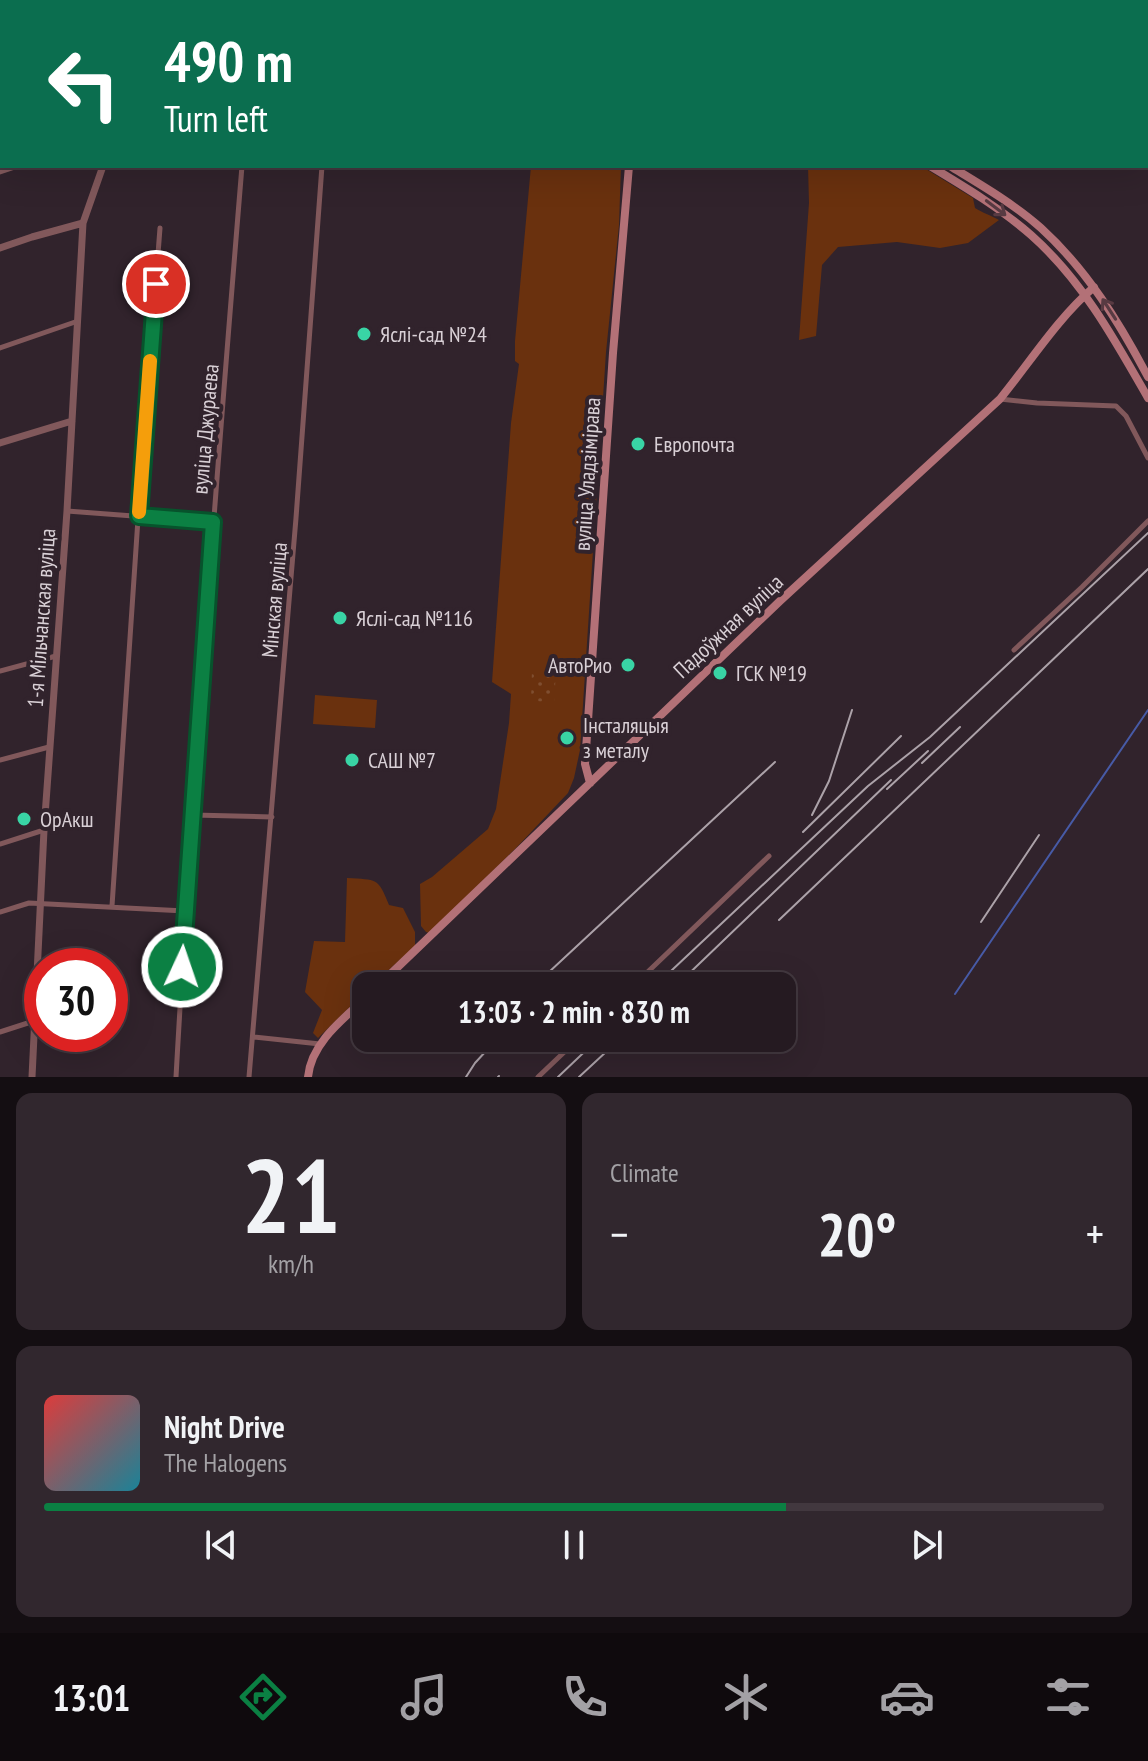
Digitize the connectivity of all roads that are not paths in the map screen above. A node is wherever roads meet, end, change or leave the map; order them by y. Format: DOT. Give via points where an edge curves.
graph roads {
  1 [pos="102,168"];
  2 [pos="242,168"];
  3 [pos="322,168"];
  4 [pos="629,168"];
  5 [pos="933,168"];
  6 [pos="953,168"];
  7 [pos="83,223"];
  8 [pos="160,228"];
  9 [pos="0,248"];
  10 [pos="1094,287"];
  11 [pos="1085,295"];
  12 [pos="78,321"];
  13 [pos="0,348"];
  14 [pos="1148,377"];
  15 [pos="1148,398"];
  16 [pos="1000,399"];
  17 [pos="72,421"];
  18 [pos="0,443"];
  19 [pos="1148,458"];
  20 [pos="67,511"];
  21 [pos="139,516"];
  22 [pos="1148,521"];
  23 [pos="213,522"];
  24 [pos="1014,650"];
  25 [pos="56,656"];
  26 [pos="0,671"];
  27 [pos="49,747"];
  28 [pos="0,760"];
  29 [pos="590,783"];
  30 [pos="193,815"];
  31 [pos="272,817"];
  32 [pos="44,830"];
  33 [pos="0,844"];
  34 [pos="769,856"];
  35 [pos="41,904"];
  36 [pos="112,906"];
  37 [pos="185,911"];
  38 [pos="0,912"];
  39 [pos="38,948"];
  40 [pos="393,972"];
  41 [pos="648,972"];
  42 [pos="352,1012"];
  43 [pos="24,1024"];
  44 [pos="0,1032"];
  45 [pos="254,1037"];
  46 [pos="320,1044"];
  47 [pos="33,1052"];
  48 [pos="564,1052"];
  49 [pos="32,1077"];
  50 [pos="176,1077"];
  51 [pos="249,1077"];
  52 [pos="308,1077"];
  53 [pos="538,1077"];
  1 -- 7 [label="street, 1-я Мільчанская вуліца"];
  2 -- 23 [label="street, вуліца Джураева"];
  3 -- 31 [label="street, Мінская вуліца"];
  4 -- 29 [label="main road, вуліца Уладзімірава" via="585,764"];
  5 -- 11 [label="main road, one-way" via="1031,235"];
  6 -- 10 [label="main road" via="1040,227"];
  7 -- 9 [label="street"];
  7 -- 12 [label="street, 1-я Мільчанская вуліца"];
  8 -- 21 [label="street"];
  10 -- 11 [label="main road, Падоўжная вуліца"];
  14 -- 10 [label="main road, one-way"];
  11 -- 15 [label="main road"];
  11 -- 16 [label="main road, Падоўжная вуліца"];
  12 -- 13 [label="street"];
  12 -- 17 [label="street, 1-я Мільчанская вуліца"];
  16 -- 19 [label="street" via="1116,406"];
  16 -- 29 [label="main road, Падоўжная вуліца"];
  17 -- 18 [label="street"];
  17 -- 20 [label="street, 1-я Мільчанская вуліца"];
  20 -- 21 [label="street"];
  20 -- 25 [label="street, 1-я Мільчанская вуліца"];
  21 -- 23 [label="street"];
  21 -- 36 [label="street"];
  22 -- 24 [label="street"];
  23 -- 30 [label="street, вуліца Джураева"];
  25 -- 26 [label="street"];
  25 -- 27 [label="street, 1-я Мільчанская вуліца"];
  27 -- 28 [label="street"];
  27 -- 32 [label="street, 1-я Мільчанская вуліца"];
  29 -- 40 [label="main road, Падоўжная вуліца"];
  30 -- 31 [label="street"];
  30 -- 37 [label="street, вуліца Джураева"];
  31 -- 45 [label="street, Мінская вуліца"];
  32 -- 33 [label="street"];
  32 -- 35 [label="street, 1-я Мільчанская вуліца"];
  34 -- 41 [label="street"];
  35 -- 36 [label="street"];
  35 -- 38 [label="street"];
  35 -- 39 [label="street, 1-я Мільчанская вуліца"];
  36 -- 37 [label="street"];
  37 -- 50 [label="street, вуліца Джураева"];
  42 -- 46 [label="main road"];
  43 -- 44 [label="street"];
  45 -- 46 [label="street"];
  45 -- 51 [label="street, Мінская вуліца"];
  46 -- 52 [label="main road"];
  47 -- 49 [label="street, 1-я Мільчанская вуліца"];
  48 -- 53 [label="street"];
}
